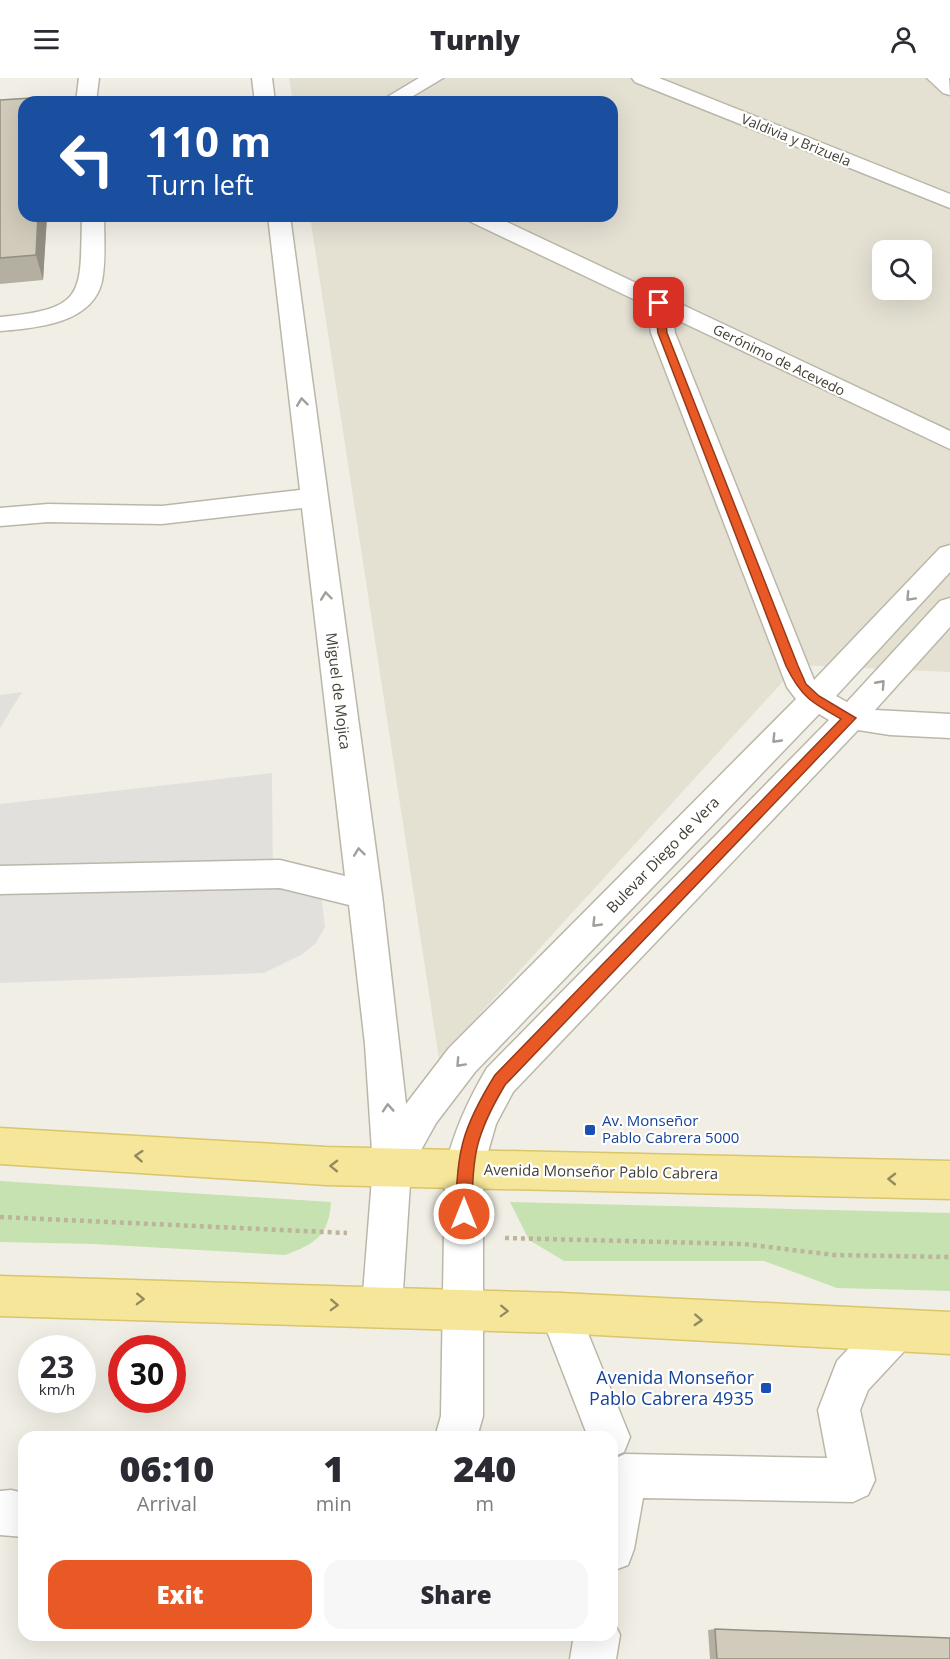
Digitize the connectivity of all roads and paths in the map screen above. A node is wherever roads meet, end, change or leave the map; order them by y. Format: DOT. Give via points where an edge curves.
graph roads {
  1 [pos="89,78"];
  2 [pos="262,78"];
  3 [pos="434,78"];
  4 [pos="642,78"];
  5 [pos="937,78"];
  6 [pos="950,89"];
  7 [pos="87,96"];
  8 [pos="264,96"];
  9 [pos="400,96"];
  10 [pos="950,202"];
  11 [pos="93,222"];
  12 [pos="280,222"];
  13 [pos="490,222"];
  14 [pos="659,303"];
  15 [pos="0,324"];
  16 [pos="950,441"];
  17 [pos="313,498"];
  18 [pos="0,517"];
  19 [pos="950,555"];
  20 [pos="950,608"];
  21 [pos="815,699"];
  22 [pos="850,718"];
  23 [pos="950,726"];
  24 [pos="0,880"];
  25 [pos="365,895"];
  26 [pos="0,1146"];
  27 [pos="392,1166"];
  28 [pos="464,1169"];
  29 [pos="950,1180"];
  30 [pos="0,1296"];
  31 [pos="81,1297"];
  32 [pos="382,1306"];
  33 [pos="462,1310"];
  34 [pos="560,1313"];
  35 [pos="0,1320"];
  36 [pos="894,1331"];
  37 [pos="950,1333"];
  38 [pos="458,1431"];
  39 [pos="607,1431"];
  40 [pos="618,1460"];
  41 [pos="0,1513"];
  42 [pos="18,1514"];
  43 [pos="596,1641"];
  44 [pos="593,1659"];
  1 -- 7 [label="street"];
  2 -- 8 [label="street"];
  3 -- 9 [label="street"];
  4 -- 10 [label="street, Valdivia y Brizuela"];
  5 -- 6 [label="street"];
  11 -- 15 [label="street" via="87,292 50,317"];
  17 -- 12 [label="street, Miguel de Mojica, one-way"];
  13 -- 14 [label="street, Gerónimo de Acevedo"];
  14 -- 16 [label="street, Gerónimo de Acevedo"];
  14 -- 21 [label="street" via="663,333 792,666 802,687"];
  17 -- 18 [label="street" via="162,515 48,513"];
  25 -- 17 [label="street, Miguel de Mojica, one-way"];
  19 -- 21 [label="street, Bulevar Diego de Vera, one-way"];
  22 -- 20 [label="street, one-way"];
  21 -- 22 [label="street"];
  21 -- 27 [label="street, Bulevar Diego de Vera, one-way" via="455,1068 421,1112"];
  22 -- 23 [label="street" via="878,724"];
  22 -- 28 [label="street" via="500,1080 480,1113"];
  24 -- 25 [label="street" via="280,874"];
  27 -- 25 [label="street, Miguel de Mojica, one-way" via="383,1044"];
  27 -- 26 [label="main road, Avenida Monseñor Pablo Cabrera, one-way" via="264,1163"];
  27 -- 28 [label="main road, Avenida Monseñor Pablo Cabrera"];
  27 -- 32 [label="street, Miguel de Mojica"];
  29 -- 28 [label="main road, Avenida Monseñor Pablo Cabrera, one-way"];
  28 -- 33 [label="street"];
  30 -- 31 [label="main road"];
  31 -- 32 [label="main road, one-way"];
  31 -- 35 [label="main road"];
  32 -- 33 [label="main road"];
  33 -- 34 [label="main road, one-way"];
  33 -- 38 [label="street" via="462,1416"];
  34 -- 36 [label="main road, one-way"];
  34 -- 39 [label="street"];
  36 -- 37 [label="main road"];
  36 -- 40 [label="street" via="852,1376 839,1410 853,1480"];
  41 -- 42 [label="street"];
  43 -- 44 [label="street"];
}
